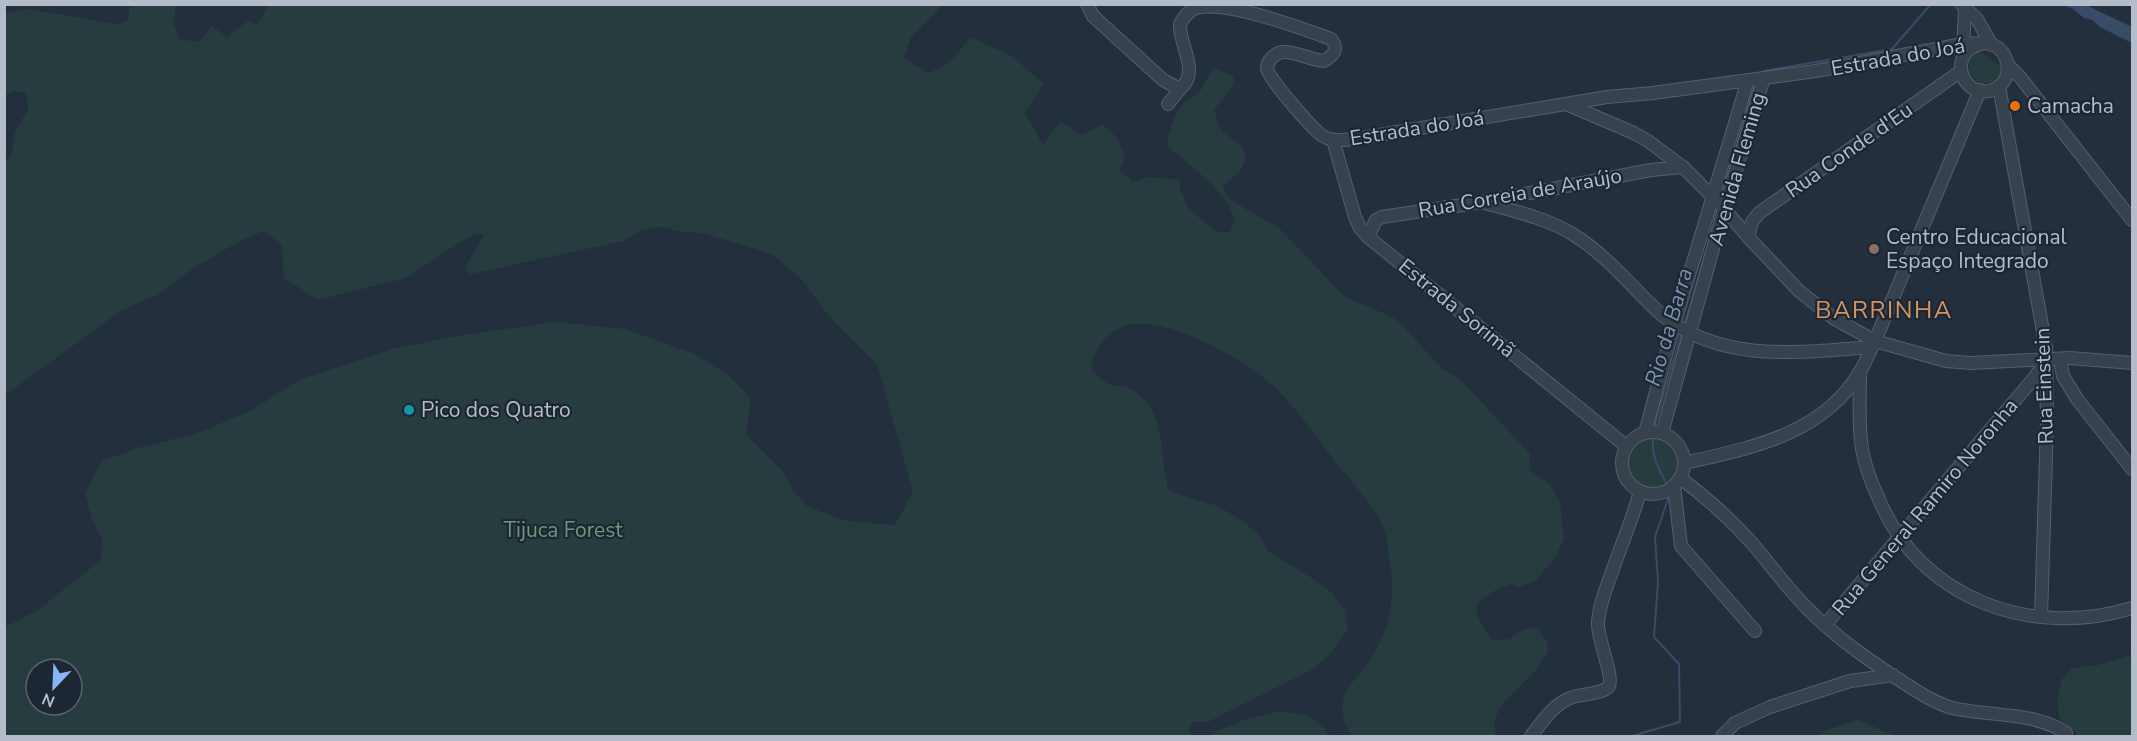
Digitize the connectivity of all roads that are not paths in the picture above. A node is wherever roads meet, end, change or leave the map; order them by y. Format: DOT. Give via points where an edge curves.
graph roads {
  1 [pos="1087,4"];
  2 [pos="1963,7"];
  3 [pos="1977,19"];
  4 [pos="1965,24"];
  5 [pos="1985,44"];
  6 [pos="1963,50"];
  7 [pos="2008,65"];
  8 [pos="1961,71"];
  9 [pos="1755,79"];
  10 [pos="1999,86"];
  11 [pos="1180,89"];
  12 [pos="1980,90"];
  13 [pos="1607,97"];
  14 [pos="1168,104"];
  15 [pos="1566,104"];
  16 [pos="1603,118"];
  17 [pos="1333,140"];
  18 [pos="1683,167"];
  19 [pos="1530,193"];
  20 [pos="1482,202"];
  21 [pos="1719,203"];
  22 [pos="1525,215"];
  23 [pos="2133,220"];
  24 [pos="1368,237"];
  25 [pos="1748,237"];
  26 [pos="1682,328"];
  27 [pos="1873,344"];
  28 [pos="2060,359"];
  29 [pos="2047,360"];
  30 [pos="2133,363"];
  31 [pos="1860,372"];
  32 [pos="1654,433"];
  33 [pos="1626,446"];
  34 [pos="1684,463"];
  35 [pos="2133,469"];
  36 [pos="1674,485"];
  37 [pos="1640,492"];
  38 [pos="1900,538"];
  39 [pos="2133,608"];
  40 [pos="2041,618"];
  41 [pos="1825,625"];
  42 [pos="1755,631"];
  43 [pos="1893,675"];
  44 [pos="2066,733"];
  45 [pos="1532,736"];
  46 [pos="1722,736"];
  1 -- 11 [label="street" via="1093,16 1163,80"];
  2 -- 3 [label="street"];
  2 -- 4 [label="street"];
  3 -- 4 [label="street"];
  3 -- 5 [label="street"];
  4 -- 6 [label="street"];
  5 -- 6 [label="street"];
  5 -- 7 [label="street" via="2004,53"];
  6 -- 8 [label="street"];
  6 -- 9 [label="street, Estrada do Joá"];
  7 -- 10 [label="street"];
  7 -- 23 [label="street"];
  8 -- 12 [label="street" via="1968,84"];
  8 -- 25 [label="street, Rua Conde d'Eu" via="1759,213"];
  9 -- 13 [label="street, Estrada do Joá"];
  9 -- 21 [label="street, Avenida Fleming"];
  10 -- 12 [label="street"];
  10 -- 29 [label="street, Rua Einstein"];
  11 -- 14 [label="street"];
  11 -- 17 [label="street, Estrada do Joá" via="1189,78 1180,24 1192,10 1205,5 1220,6 1277,19 1331,39 1336,45 1324,61 1282,52 1274,56 1267,68 1278,87 1314,128"];
  12 -- 27 [label="street"];
  13 -- 15 [label="street, Estrada do Joá"];
  13 -- 16 [label="street" via="1598,105"];
  15 -- 16 [label="street"];
  15 -- 17 [label="street, Estrada do Joá"];
  16 -- 18 [label="street" via="1648,141"];
  17 -- 24 [label="street, Estrada Sorimã" via="1355,217"];
  18 -- 19 [label="street, Rua Correia de Araújo"];
  18 -- 21 [label="street"];
  19 -- 20 [label="street, Rua Correia de Araújo"];
  19 -- 22 [label="street" via="1524,204"];
  20 -- 22 [label="street"];
  20 -- 24 [label="street, Rua Correia de Araújo" via="1382,217 1376,220"];
  21 -- 25 [label="street"];
  21 -- 26 [label="street, Avenida Fleming"];
  22 -- 26 [label="street" via="1585,243"];
  24 -- 33 [label="street, Estrada Sorimã"];
  25 -- 27 [label="street" via="1807,297"];
  26 -- 27 [label="street" via="1736,348 1765,353"];
  26 -- 32 [label="street, Avenida Fleming"];
  26 -- 32 [label="street, Avenida Fleming"];
  27 -- 29 [label="street" via="1946,361"];
  27 -- 31 [label="street"];
  28 -- 29 [label="street"];
  28 -- 30 [label="street"];
  28 -- 35 [label="street" via="2063,376 2078,399"];
  29 -- 38 [label="street, Rua General Ramiro Noronha"];
  29 -- 40 [label="street, Rua Einstein"];
  31 -- 34 [label="street" via="1827,411 1788,434 1754,447"];
  31 -- 38 [label="street" via="1862,450 1881,506"];
  32 -- 33 [label="street" via="1638,436"];
  32 -- 34 [label="street" via="1675,442"];
  33 -- 37 [label="street" via="1622,456 1625,477"];
  34 -- 36 [label="street"];
  36 -- 37 [label="street" via="1658,494"];
  36 -- 41 [label="street" via="1720,510"];
  36 -- 42 [label="street" via="1681,546"];
  37 -- 45 [label="street" via="1606,588 1598,623 1611,679 1609,686 1558,705"];
  38 -- 40 [label="street" via="1927,569 1968,596 2008,612"];
  38 -- 41 [label="street, Rua General Ramiro Noronha"];
  39 -- 40 [label="street" via="2078,619"];
  41 -- 43 [label="street"];
  43 -- 44 [label="street" via="1950,707 2039,721"];
  43 -- 46 [label="street" via="1850,681 1770,707 1735,723"];
}
